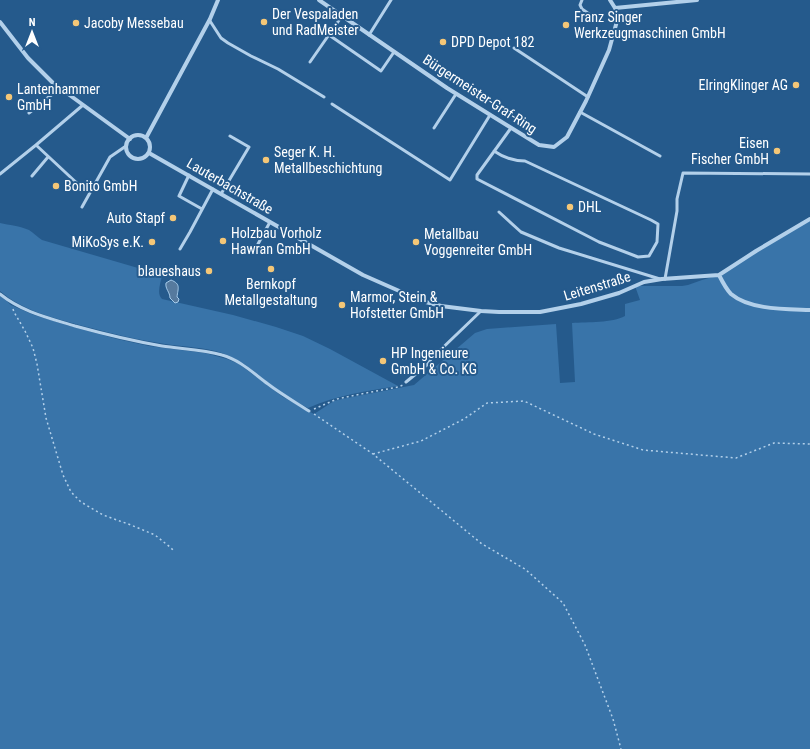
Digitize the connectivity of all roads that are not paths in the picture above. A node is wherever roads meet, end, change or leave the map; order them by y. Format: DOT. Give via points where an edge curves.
graph roads {
  1 [pos="218,0"];
  2 [pos="319,0"];
  3 [pos="391,0"];
  4 [pos="582,0"];
  5 [pos="610,0"];
  6 [pos="697,0"];
  7 [pos="615,8"];
  8 [pos="342,16"];
  9 [pos="592,16"];
  10 [pos="210,21"];
  11 [pos="0,22"];
  12 [pos="329,35"];
  13 [pos="369,35"];
  14 [pos="514,48"];
  15 [pos="394,52"];
  16 [pos="310,62"];
  17 [pos="60,88"];
  18 [pos="456,94"];
  19 [pos="324,97"];
  20 [pos="588,97"];
  21 [pos="332,104"];
  22 [pos="83,105"];
  23 [pos="580,112"];
  24 [pos="29,113"];
  25 [pos="490,115"];
  26 [pos="434,128"];
  27 [pos="511,128"];
  28 [pos="230,136"];
  29 [pos="146,138"];
  30 [pos="130,139"];
  31 [pos="36,145"];
  32 [pos="126,146"];
  33 [pos="494,151"];
  34 [pos="149,153"];
  35 [pos="660,156"];
  36 [pos="48,157"];
  37 [pos="0,174"];
  38 [pos="810,174"];
  39 [pos="32,176"];
  40 [pos="189,176"];
  41 [pos="80,186"];
  42 [pos="213,189"];
  43 [pos="222,194"];
  44 [pos="82,207"];
  45 [pos="202,209"];
  46 [pos="499,212"];
  47 [pos="810,220"];
  48 [pos="270,222"];
  49 [pos="258,244"];
  50 [pos="180,249"];
  51 [pos="363,275"];
  52 [pos="719,275"];
  53 [pos="664,279"];
  54 [pos="0,294"];
  55 [pos="810,310"];
  56 [pos="481,311"];
  57 [pos="406,382"];
  58 [pos="309,411"];
  1 -- 10 [label="street"];
  2 -- 8 [label="street, Bürgermeister-Graf-Ring"];
  3 -- 13 [label="lane"];
  4 -- 9 [label="lane" via="582,9"];
  5 -- 7 [label="street"];
  6 -- 7 [label="street"];
  7 -- 20 [label="street, Bürgermeister-Graf-Ring" via="617,21 609,50"];
  8 -- 12 [label="lane"];
  8 -- 13 [label="street, Bürgermeister-Graf-Ring"];
  10 -- 19 [label="lane" via="221,38 228,43 278,68"];
  10 -- 29 [label="street"];
  11 -- 17 [label="street" via="28,58"];
  12 -- 15 [label="lane" via="381,71"];
  12 -- 16 [label="lane"];
  13 -- 15 [label="street, Bürgermeister-Graf-Ring"];
  14 -- 20 [label="lane"];
  15 -- 18 [label="street, Bürgermeister-Graf-Ring"];
  17 -- 22 [label="street"];
  17 -- 24 [label="lane"];
  18 -- 25 [label="street, Bürgermeister-Graf-Ring"];
  18 -- 26 [label="lane"];
  20 -- 23 [label="street, Bürgermeister-Graf-Ring"];
  21 -- 25 [label="lane" via="450,180"];
  22 -- 30 [label="street"];
  22 -- 31 [label="lane"];
  23 -- 27 [label="street, Bürgermeister-Graf-Ring" via="567,137 554,147 538,145"];
  23 -- 35 [label="lane"];
  25 -- 27 [label="street, Bürgermeister-Graf-Ring"];
  27 -- 33 [label="lane"];
  28 -- 43 [label="lane" via="249,147"];
  29 -- 30 [label="street" via="136,136"];
  29 -- 34 [label="street" via="150,145"];
  30 -- 32 [label="street"];
  31 -- 36 [label="lane"];
  31 -- 37 [label="lane"];
  32 -- 34 [label="street" via="127,153 136,160 144,158"];
  32 -- 44 [label="lane" via="110,157"];
  33 -- 33 [label="lane" via="477,175 477,179 599,242 638,257 649,256 657,242 658,224 525,161 504,158"];
  34 -- 40 [label="street, Lauterbachstraße"];
  36 -- 39 [label="lane"];
  36 -- 41 [label="lane"];
  38 -- 53 [label="lane" via="683,173"];
  40 -- 42 [label="street, Lauterbachstraße"];
  40 -- 45 [label="lane" via="179,196"];
  42 -- 43 [label="street, Lauterbachstraße"];
  42 -- 45 [label="lane"];
  43 -- 48 [label="street, Lauterbachstraße"];
  45 -- 50 [label="lane"];
  46 -- 53 [label="lane" via="521,232 559,248"];
  47 -- 52 [label="street, Leitenstraße"];
  48 -- 49 [label="lane"];
  48 -- 51 [label="street, Lauterbachstraße"];
  51 -- 56 [label="street, Leitenstraße" via="422,301"];
  52 -- 53 [label="street, Leitenstraße"];
  52 -- 55 [label="street" via="729,293 748,303 770,308"];
  53 -- 56 [label="street, Leitenstraße" via="644,282 619,293 580,304 540,312"];
  54 -- 58 [label="lane" via="41,316 99,332 227,356"];
  56 -- 57 [label="lane" via="428,364"];
}
